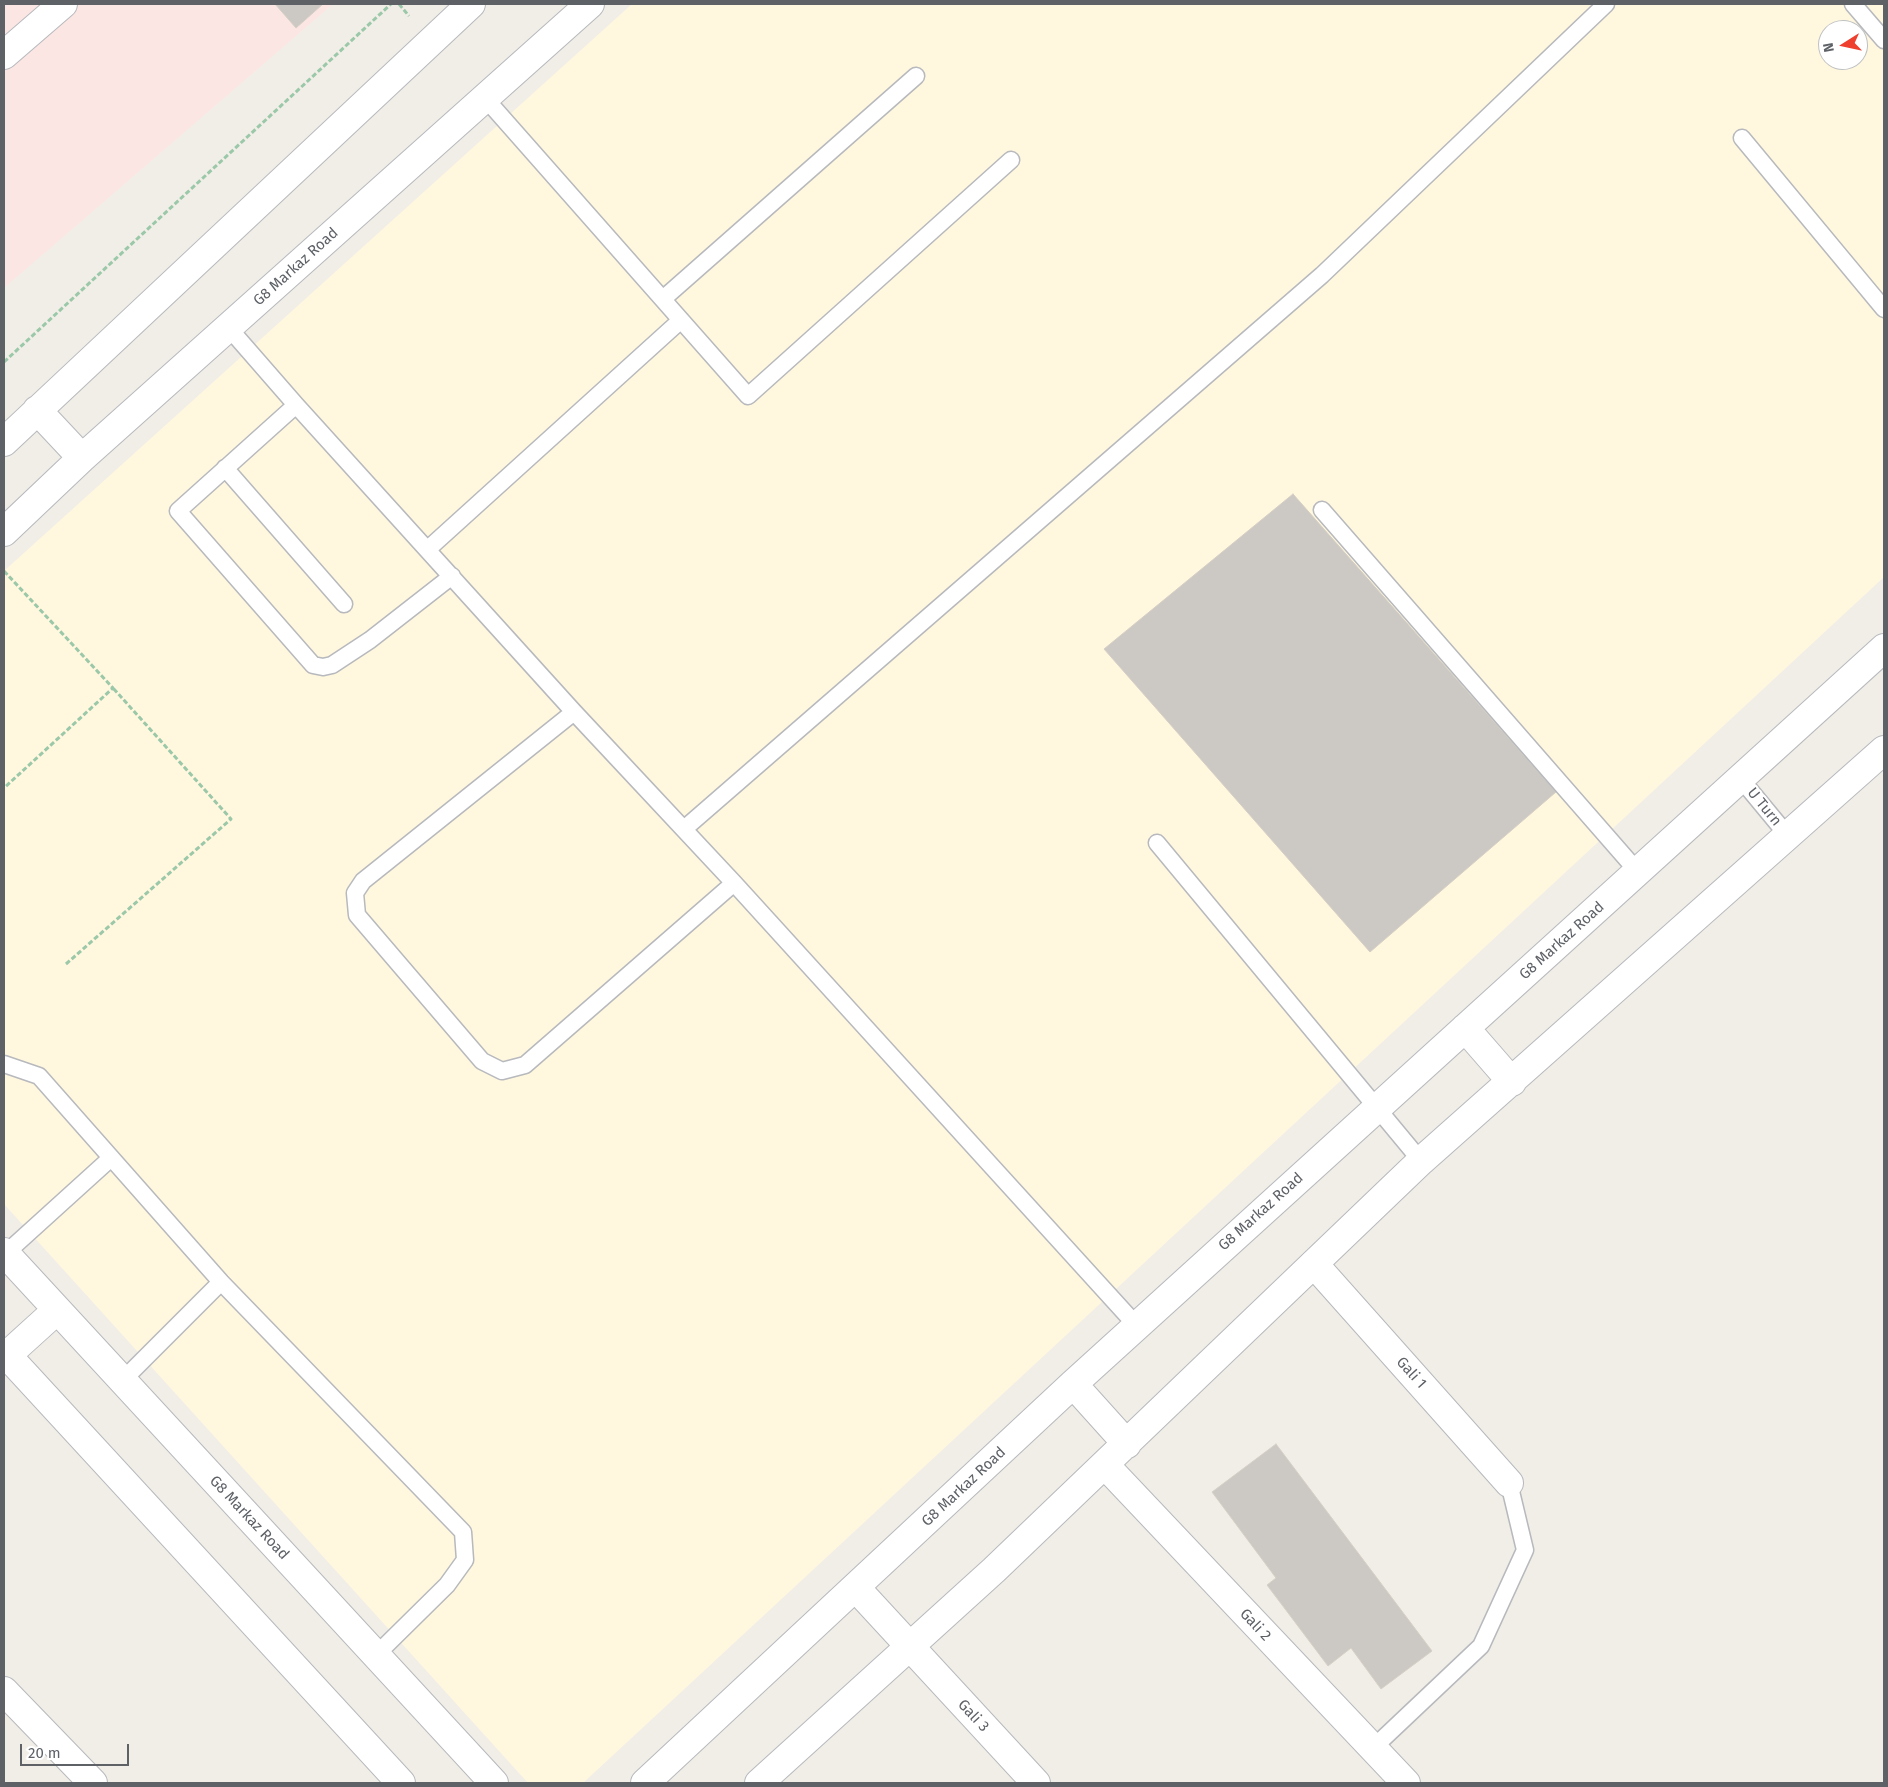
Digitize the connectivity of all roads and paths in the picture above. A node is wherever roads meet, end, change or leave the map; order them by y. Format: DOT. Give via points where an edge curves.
graph roads {
  1 [pos="64,4"];
  2 [pos="391,4"];
  3 [pos="471,4"];
  4 [pos="590,4"];
  5 [pos="1606,4"];
  6 [pos="1853,4"];
  7 [pos="1884,40"];
  8 [pos="4,55"];
  9 [pos="916,76"];
  10 [pos="485,98"];
  11 [pos="1742,138"];
  12 [pos="1011,160"];
  13 [pos="664,298"];
  14 [pos="1884,309"];
  15 [pos="681,320"];
  16 [pos="228,327"];
  17 [pos="4,362"];
  18 [pos="296,405"];
  19 [pos="37,410"];
  20 [pos="4,442"];
  21 [pos="82,458"];
  22 [pos="225,468"];
  23 [pos="1322,510"];
  24 [pos="4,532"];
  25 [pos="428,548"];
  26 [pos="4,571"];
  27 [pos="452,576"];
  28 [pos="344,604"];
  29 [pos="1884,648"];
  30 [pos="112,688"];
  31 [pos="574,712"];
  32 [pos="1884,750"];
  33 [pos="1740,778"];
  34 [pos="4,788"];
  35 [pos="684,829"];
  36 [pos="1788,836"];
  37 [pos="1157,843"];
  38 [pos="1638,872"];
  39 [pos="734,883"];
  40 [pos="66,964"];
  41 [pos="1465,1028"];
  42 [pos="4,1064"];
  43 [pos="1512,1082"];
  44 [pos="1376,1108"];
  45 [pos="111,1158"];
  46 [pos="1421,1161"];
  47 [pos="4,1253"];
  48 [pos="1314,1264"];
  49 [pos="221,1282"];
  50 [pos="57,1310"];
  51 [pos="1136,1326"];
  52 [pos="5,1355"];
  53 [pos="122,1381"];
  54 [pos="1073,1384"];
  55 [pos="1127,1444"];
  56 [pos="1105,1465"];
  57 [pos="1509,1483"];
  58 [pos="856,1588"];
  59 [pos="909,1648"];
  60 [pos="376,1655"];
  61 [pos="4,1691"];
  62 [pos="1372,1749"];
  63 [pos="93,1783"];
  64 [pos="402,1783"];
  65 [pos="494,1783"];
  66 [pos="645,1783"];
  67 [pos="759,1783"];
  68 [pos="1036,1783"];
  69 [pos="1406,1783"];
  1 -- 8 [label="street"];
  2 -- 17 [label="path"];
  3 -- 19 [label="street"];
  4 -- 10 [label="street, G8 Markaz Road"];
  5 -- 35 [label="lane" via="1322,274"];
  6 -- 7 [label="lane"];
  9 -- 13 [label="lane"];
  10 -- 13 [label="lane"];
  10 -- 16 [label="street, G8 Markaz Road"];
  11 -- 14 [label="lane"];
  12 -- 15 [label="lane" via="748,396"];
  13 -- 15 [label="lane"];
  15 -- 25 [label="lane"];
  16 -- 18 [label="lane"];
  16 -- 21 [label="street, G8 Markaz Road"];
  18 -- 22 [label="lane"];
  18 -- 25 [label="lane"];
  19 -- 20 [label="street"];
  19 -- 21 [label="street"];
  21 -- 24 [label="street, G8 Markaz Road"];
  22 -- 27 [label="lane" via="178,511 313,664 332,665 370,640"];
  22 -- 28 [label="lane"];
  23 -- 38 [label="lane"];
  25 -- 27 [label="lane"];
  26 -- 30 [label="path"];
  27 -- 31 [label="lane"];
  29 -- 33 [label="street, G8 Markaz Road"];
  30 -- 34 [label="path"];
  30 -- 40 [label="path" via="231,819"];
  31 -- 35 [label="lane"];
  31 -- 39 [label="lane" via="363,881 355,893 357,915 482,1061 502,1071 525,1065"];
  32 -- 36 [label="street"];
  33 -- 36 [label="lane, U Turn"];
  33 -- 38 [label="street, G8 Markaz Road"];
  35 -- 39 [label="lane"];
  36 -- 43 [label="street"];
  37 -- 44 [label="lane"];
  38 -- 41 [label="street, G8 Markaz Road"];
  39 -- 51 [label="lane"];
  41 -- 43 [label="street"];
  41 -- 44 [label="street, G8 Markaz Road"];
  42 -- 45 [label="lane" via="39,1076"];
  43 -- 46 [label="street"];
  44 -- 46 [label="lane"];
  44 -- 51 [label="street, G8 Markaz Road"];
  45 -- 47 [label="lane"];
  45 -- 49 [label="lane"];
  46 -- 48 [label="street"];
  47 -- 50 [label="street, G8 Markaz Road"];
  48 -- 55 [label="street"];
  48 -- 57 [label="street, Gali 1"];
  49 -- 53 [label="lane"];
  49 -- 60 [label="lane" via="463,1532 465,1560 447,1585"];
  50 -- 52 [label="street"];
  50 -- 53 [label="street, G8 Markaz Road"];
  51 -- 54 [label="street, G8 Markaz Road"];
  52 -- 64 [label="street"];
  53 -- 60 [label="street, G8 Markaz Road"];
  54 -- 55 [label="street"];
  54 -- 58 [label="street, G8 Markaz Road"];
  55 -- 56 [label="street"];
  56 -- 59 [label="street"];
  56 -- 62 [label="street, Gali 2"];
  57 -- 62 [label="lane" via="1525,1550 1481,1646"];
  58 -- 59 [label="street, Gali 3"];
  58 -- 66 [label="street, G8 Markaz Road"];
  59 -- 67 [label="street"];
  59 -- 68 [label="street, Gali 3"];
  60 -- 65 [label="street, G8 Markaz Road"];
  61 -- 63 [label="street"];
  62 -- 69 [label="street, Gali 2"];
}
